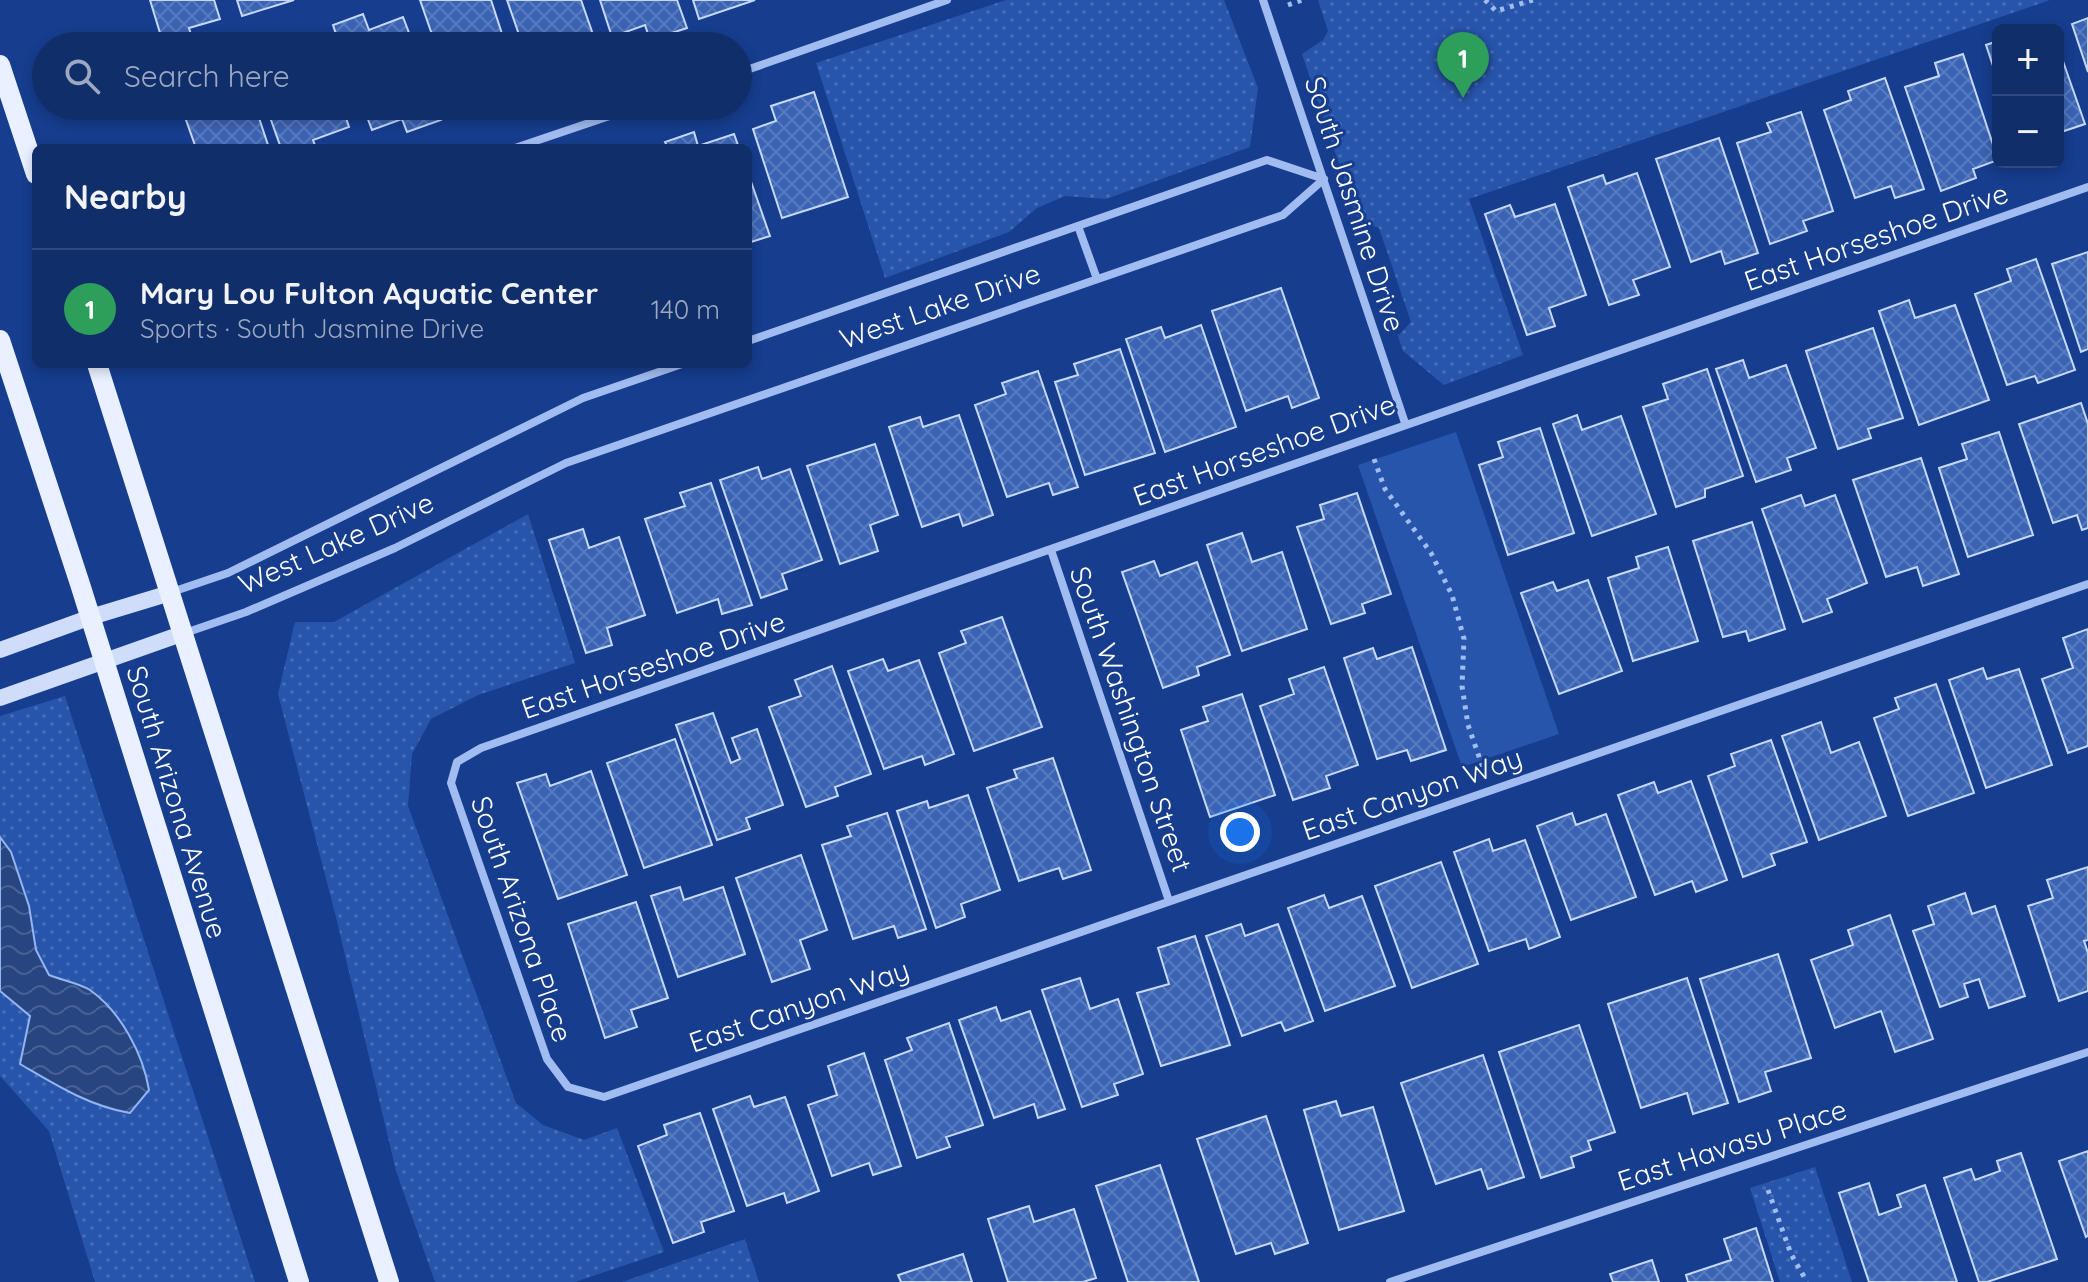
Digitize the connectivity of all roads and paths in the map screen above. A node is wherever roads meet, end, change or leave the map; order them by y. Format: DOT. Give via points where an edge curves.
graph roads {
  1 [pos="947,0"];
  2 [pos="1263,0"];
  3 [pos="1485,0"];
  4 [pos="1533,0"];
  5 [pos="0,65"];
  6 [pos="752,68"];
  7 [pos="598,120"];
  8 [pos="527,144"];
  9 [pos="32,162"];
  10 [pos="1324,179"];
  11 [pos="2088,187"];
  12 [pos="1078,226"];
  13 [pos="1097,279"];
  14 [pos="0,340"];
  15 [pos="752,340"];
  16 [pos="98,368"];
  17 [pos="670,368"];
  18 [pos="1405,423"];
  19 [pos="1362,438"];
  20 [pos="1051,550"];
  21 [pos="2088,584"];
  22 [pos="170,593"];
  23 [pos="91,617"];
  24 [pos="184,633"];
  25 [pos="0,650"];
  26 [pos="104,662"];
  27 [pos="0,698"];
  28 [pos="457,762"];
  29 [pos="1491,790"];
  30 [pos="1169,901"];
  31 [pos="2088,1052"];
  32 [pos="568,1087"];
  33 [pos="1768,1190"];
  34 [pos="299,1282"];
  35 [pos="389,1282"];
  36 [pos="1390,1282"];
  37 [pos="1807,1282"];
  1 -- 6 [label="street"];
  2 -- 10 [label="street, South Jasmine Drive"];
  3 -- 4 [label="path" via="1496,11"];
  5 -- 9 [label="main road"];
  7 -- 8 [label="street"];
  10 -- 12 [label="street, West Lake Drive" via="1267,160"];
  10 -- 13 [label="street, West Lake Drive" via="1283,215"];
  10 -- 18 [label="street, South Jasmine Drive"];
  11 -- 18 [label="street, East Horseshoe Drive"];
  12 -- 13 [label="street"];
  12 -- 15 [label="street, West Lake Drive"];
  13 -- 24 [label="street, West Lake Drive" via="566,463 395,548"];
  14 -- 23 [label="main road, South Arizona Avenue"];
  16 -- 22 [label="main road, South Arizona Avenue"];
  17 -- 22 [label="street, West Lake Drive" via="583,398 228,573"];
  18 -- 19 [label="street, East Horseshoe Drive"];
  19 -- 20 [label="street, East Horseshoe Drive"];
  19 -- 29 [label="path" via="1385,489 1431,553 1452,595 1464,639 1462,686 1468,725"];
  20 -- 28 [label="street, East Horseshoe Drive" via="481,748"];
  20 -- 30 [label="street, South Washington Street"];
  21 -- 29 [label="street, East Canyon Way"];
  22 -- 23 [label="street, West Lake Drive"];
  22 -- 24 [label="main road, South Arizona Avenue"];
  23 -- 25 [label="street, West Lake Drive"];
  23 -- 26 [label="main road, South Arizona Avenue"];
  24 -- 26 [label="street, West Lake Drive"];
  24 -- 35 [label="main road, South Arizona Avenue"];
  26 -- 27 [label="street, West Lake Drive"];
  26 -- 34 [label="main road, South Arizona Avenue"];
  28 -- 32 [label="street, South Arizona Place" via="451,783 547,1059"];
  29 -- 30 [label="street, East Canyon Way"];
  30 -- 32 [label="street, East Canyon Way" via="604,1097"];
  31 -- 36 [label="street, East Havasu Place"];
  33 -- 37 [label="path"];
}
